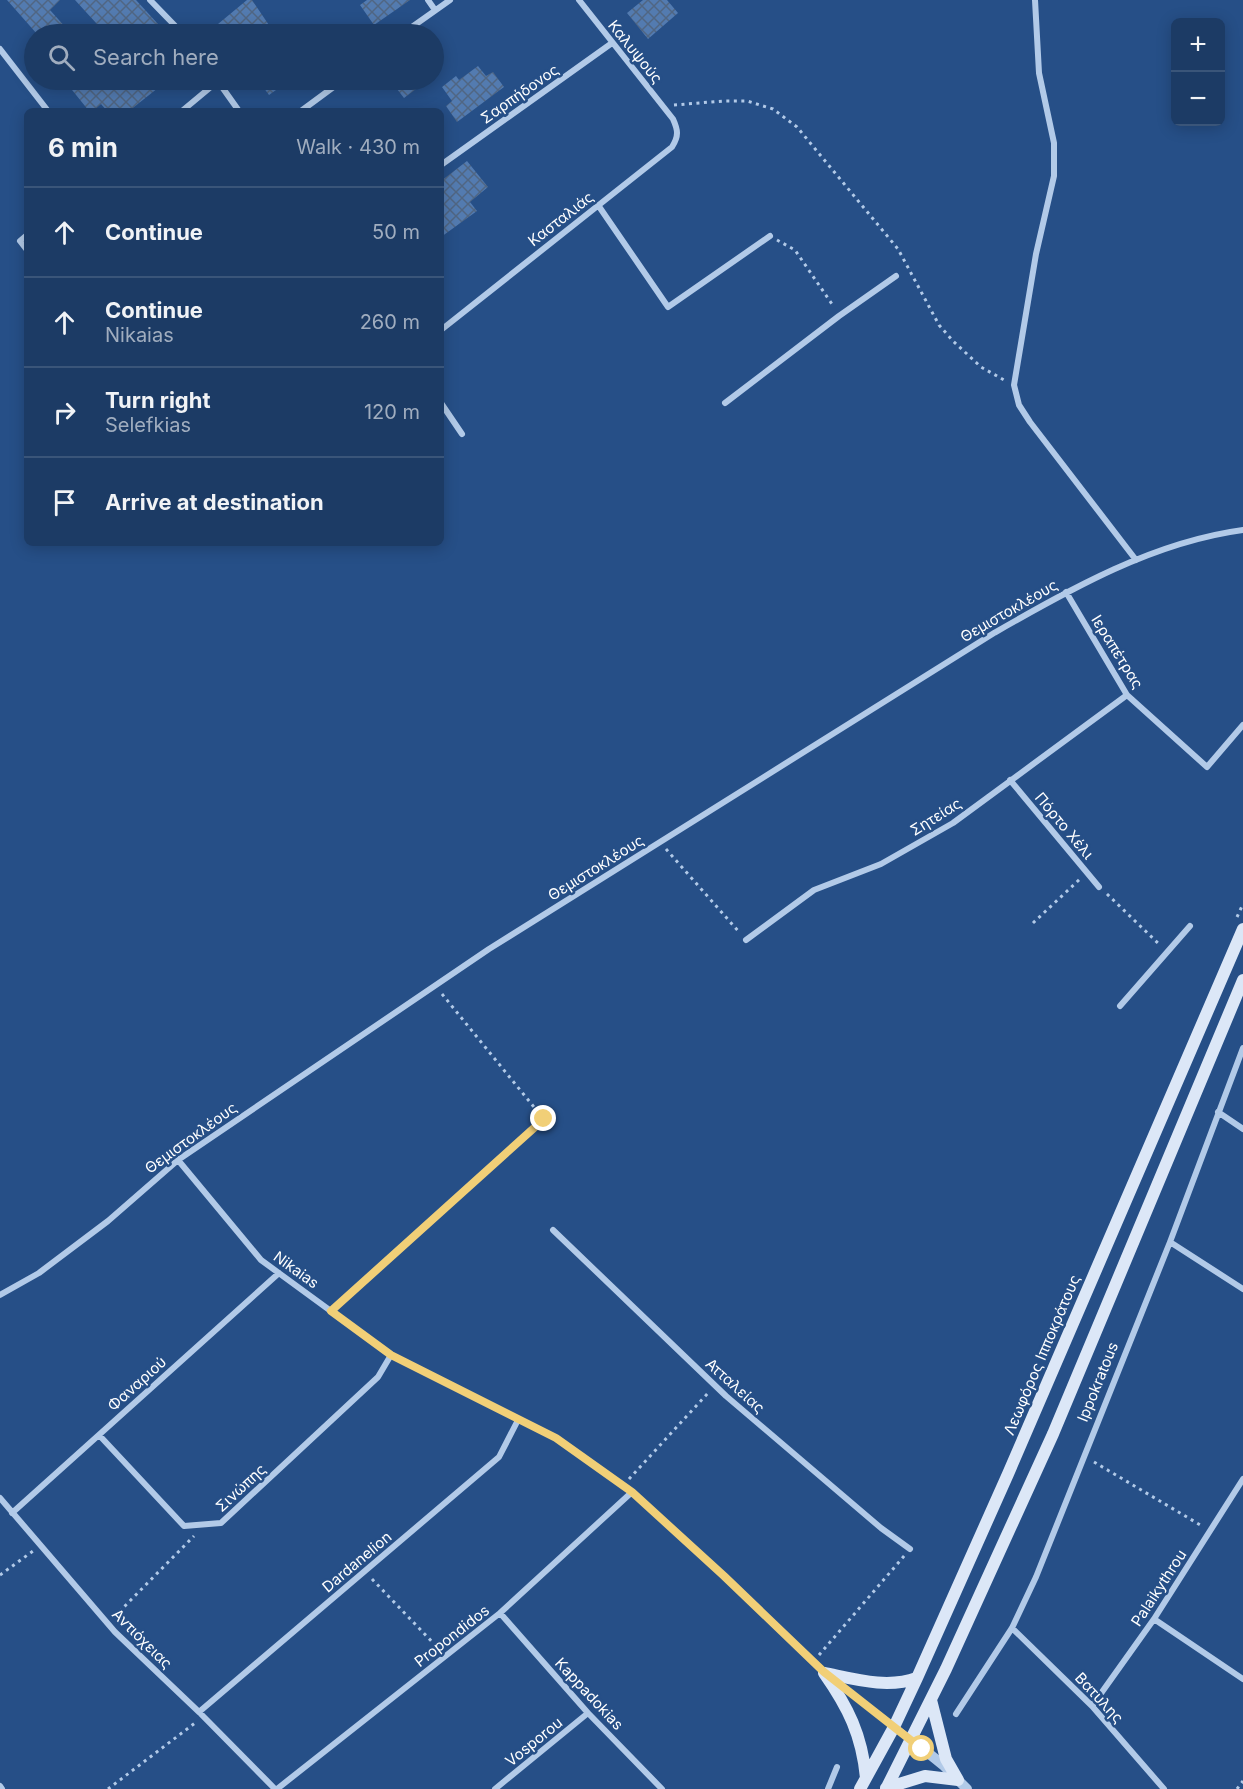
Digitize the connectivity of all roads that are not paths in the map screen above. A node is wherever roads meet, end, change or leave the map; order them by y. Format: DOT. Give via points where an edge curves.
graph roads {
  1 [pos="150,0"];
  2 [pos="428,0"];
  3 [pos="450,0"];
  4 [pos="579,0"];
  5 [pos="1035,0"];
  6 [pos="435,10"];
  7 [pos="173,24"];
  8 [pos="416,24"];
  9 [pos="612,43"];
  10 [pos="0,50"];
  11 [pos="24,80"];
  12 [pos="31,90"];
  13 [pos="206,90"];
  14 [pos="225,90"];
  15 [pos="329,90"];
  16 [pos="46,108"];
  17 [pos="185,108"];
  18 [pos="237,108"];
  19 [pos="305,108"];
  20 [pos="673,119"];
  21 [pos="444,163"];
  22 [pos="598,205"];
  23 [pos="770,236"];
  24 [pos="896,276"];
  25 [pos="444,328"];
  26 [pos="725,403"];
  27 [pos="444,407"];
  28 [pos="462,434"];
  29 [pos="1243,530"];
  30 [pos="1136,561"];
  31 [pos="1066,592"];
  32 [pos="1127,695"];
  33 [pos="1243,725"];
  34 [pos="1011,780"];
  35 [pos="1099,886"];
  36 [pos="1190,926"];
  37 [pos="1243,929"];
  38 [pos="746,940"];
  39 [pos="1243,980"];
  40 [pos="1120,1006"];
  41 [pos="1243,1048"];
  42 [pos="1218,1112"];
  43 [pos="544,1119"];
  44 [pos="1243,1129"];
  45 [pos="178,1160"];
  46 [pos="553,1230"];
  47 [pos="1170,1242"];
  48 [pos="279,1273"];
  49 [pos="1243,1290"];
  50 [pos="0,1295"];
  51 [pos="331,1311"];
  52 [pos="391,1355"];
  53 [pos="518,1420"];
  54 [pos="99,1435"];
  55 [pos="1243,1479"];
  56 [pos="632,1492"];
  57 [pos="0,1498"];
  58 [pos="12,1513"];
  59 [pos="910,1550"];
  60 [pos="500,1613"];
  61 [pos="1154,1619"];
  62 [pos="1012,1628"];
  63 [pos="824,1672"];
  64 [pos="917,1678"];
  65 [pos="1243,1679"];
  66 [pos="931,1700"];
  67 [pos="1092,1706"];
  68 [pos="588,1713"];
  69 [pos="202,1714"];
  70 [pos="956,1714"];
  71 [pos="894,1727"];
  72 [pos="911,1739"];
  73 [pos="837,1767"];
  74 [pos="863,1784"];
  75 [pos="962,1785"];
  76 [pos="886,1788"];
  77 [pos="276,1789"];
  78 [pos="495,1789"];
  79 [pos="662,1789"];
  80 [pos="828,1789"];
  81 [pos="1164,1789"];
  1 -- 7 [label="street"];
  2 -- 6 [label="street"];
  3 -- 6 [label="street"];
  4 -- 9 [label="street, Καλυψούς"];
  5 -- 30 [label="street" via="1039,73 1054,142 1054,176 1036,254 1014,385 1018,405"];
  6 -- 8 [label="street"];
  9 -- 20 [label="street, Καλυψούς"];
  9 -- 21 [label="street, Σαρπήδονος"];
  10 -- 11 [label="street"];
  12 -- 16 [label="street"];
  13 -- 17 [label="street"];
  14 -- 18 [label="street"];
  15 -- 19 [label="street"];
  20 -- 22 [label="street, Κασταλιάς" via="678,129 672,147"];
  22 -- 23 [label="street" via="668,307"];
  22 -- 25 [label="street, Κασταλιάς"];
  24 -- 26 [label="street"];
  27 -- 28 [label="street"];
  29 -- 30 [label="street, Θεμιστοκλέους" via="1199,538"];
  30 -- 31 [label="street, Θεμιστοκλέους"];
  31 -- 32 [label="street, Ιεραπέτρας"];
  31 -- 45 [label="street, Θεμιστοκλέους" via="489,948"];
  32 -- 33 [label="street, Ιεραπέτρας" via="1207,767"];
  32 -- 34 [label="street, Σητείας"];
  34 -- 35 [label="street, Πόρτο Χέλι"];
  34 -- 38 [label="street, Σητείας" via="952,823 881,864 814,890"];
  36 -- 40 [label="street"];
  37 -- 64 [label="main road, Λεωφόρος Ιπποκράτους"];
  39 -- 66 [label="main road" via="1053,1434"];
  41 -- 42 [label="street, Ippokratous"];
  42 -- 44 [label="street"];
  42 -- 47 [label="street, Ippokratous"];
  43 -- 51 [label="street"];
  45 -- 48 [label="street, Nikaias" via="261,1260"];
  45 -- 50 [label="street, Θεμιστοκλέους" via="108,1221 39,1273"];
  46 -- 59 [label="street, Ατταλείας" via="715,1385"];
  47 -- 49 [label="street"];
  47 -- 62 [label="street, Ippokratous"];
  48 -- 51 [label="street, Nikaias"];
  48 -- 54 [label="street, Φαναριού"];
  51 -- 52 [label="street, Nikaias"];
  52 -- 53 [label="street, Nikaias"];
  52 -- 54 [label="street, Σινώπης" via="378,1377 221,1523 184,1526"];
  53 -- 56 [label="street, Nikaias" via="556,1438"];
  53 -- 69 [label="street, Dardanelion" via="499,1457"];
  54 -- 58 [label="street, Φαναριού"];
  55 -- 61 [label="street, Palaikythrou"];
  56 -- 60 [label="street, Propondidos"];
  56 -- 63 [label="street, Nikaias"];
  57 -- 58 [label="street, Αντιόχειας"];
  58 -- 69 [label="street, Αντιόχειας" via="107,1623"];
  60 -- 68 [label="street, Kappadokias"];
  60 -- 77 [label="street, Propondidos"];
  61 -- 65 [label="street"];
  61 -- 67 [label="street, Palaikythrou"];
  62 -- 67 [label="street, Βατυλης"];
  62 -- 70 [label="street, Ippokratous"];
  63 -- 64 [label="main road" via="874,1683"];
  63 -- 71 [label="street, Nikaias"];
  63 -- 74 [label="main road" via="843,1699 859,1734 864,1758"];
  64 -- 71 [label="main road, Λεωφόρος Ιπποκράτους"];
  66 -- 72 [label="main road"];
  66 -- 75 [label="main road" via="945,1759"];
  67 -- 81 [label="street, Βατυλης"];
  68 -- 78 [label="street, Vosporou"];
  68 -- 79 [label="street, Kappadokias"];
  69 -- 77 [label="street, Αντιόχειας"];
  71 -- 72 [label="street, Nikaias"];
  71 -- 74 [label="main road, Λεωφόρος Ιπποκράτους"];
  72 -- 75 [label="street"];
  72 -- 76 [label="main road"];
  73 -- 80 [label="street"];
  75 -- 76 [label="main road" via="925,1776"];
}
